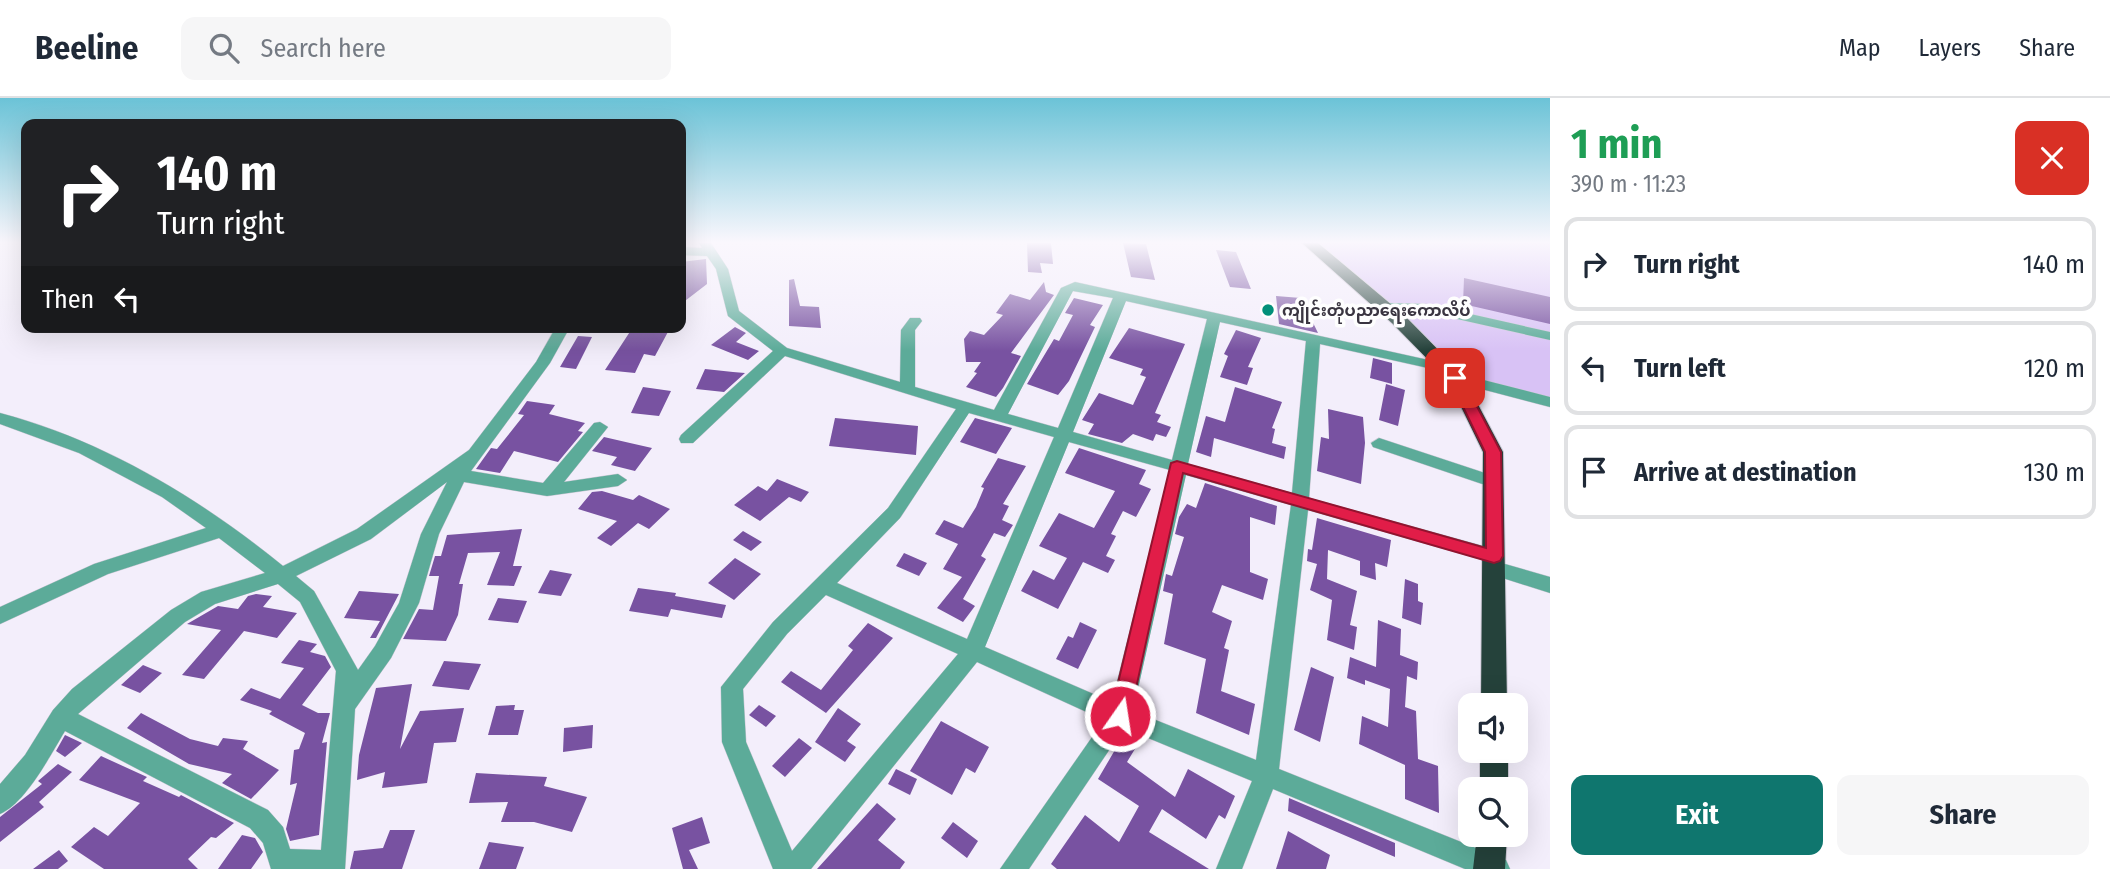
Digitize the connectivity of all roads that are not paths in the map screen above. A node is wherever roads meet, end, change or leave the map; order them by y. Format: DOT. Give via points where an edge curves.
graph roads {
  1 [pos="724,279"];
  2 [pos="1351,279"];
  3 [pos="1121,296"];
  4 [pos="1384,307"];
  5 [pos="1214,319"];
  6 [pos="915,321"];
  7 [pos="562,333"];
  8 [pos="1550,336"];
  9 [pos="1313,339"];
  10 [pos="782,351"];
  11 [pos="1450,373"];
  12 [pos="907,390"];
  13 [pos="1550,402"];
  14 [pos="965,407"];
  15 [pos="999,416"];
  16 [pos="0,418"];
  17 [pos="600,427"];
  18 [pos="1065,435"];
  19 [pos="687,439"];
  20 [pos="1379,443"];
  21 [pos="472,455"];
  22 [pos="1177,466"];
  23 [pos="459,475"];
  24 [pos="618,480"];
  25 [pos="1494,482"];
  26 [pos="547,490"];
  27 [pos="1300,501"];
  28 [pos="222,530"];
  29 [pos="1494,562"];
  30 [pos="281,575"];
  31 [pos="823,584"];
  32 [pos="1550,585"];
  33 [pos="0,616"];
  34 [pos="974,651"];
  35 [pos="1494,693"];
  36 [pos="346,704"];
  37 [pos="1120,716"];
  38 [pos="61,717"];
  39 [pos="1266,775"];
  40 [pos="0,802"];
  41 [pos="1492,859"];
  42 [pos="333,866"];
  43 [pos="786,869"];
  44 [pos="794,869"];
  45 [pos="1013,869"];
  46 [pos="1228,869"];
  1 -- 10 [label="street" via="733,313"];
  2 -- 4 [label="highway"];
  3 -- 5 [label="street"];
  3 -- 15 [label="street" via="1068,288"];
  3 -- 18 [label="street"];
  4 -- 8 [label="street" via="1426,308"];
  4 -- 11 [label="highway"];
  5 -- 9 [label="street"];
  5 -- 22 [label="street"];
  6 -- 12 [label="street" via="908,330"];
  7 -- 21 [label="street"];
  9 -- 11 [label="street"];
  9 -- 27 [label="street"];
  10 -- 12 [label="street"];
  10 -- 19 [label="street"];
  11 -- 13 [label="street"];
  11 -- 25 [label="highway" via="1493,452"];
  12 -- 14 [label="street"];
  14 -- 15 [label="street"];
  14 -- 31 [label="street" via="894,513"];
  15 -- 18 [label="street"];
  16 -- 28 [label="street" via="85,449 168,494"];
  17 -- 26 [label="street"];
  18 -- 22 [label="street"];
  18 -- 34 [label="street"];
  20 -- 25 [label="street"];
  21 -- 23 [label="street"];
  21 -- 30 [label="street" via="364,534"];
  22 -- 27 [label="street"];
  22 -- 37 [label="street"];
  23 -- 26 [label="street"];
  23 -- 36 [label="street" via="430,534 410,603"];
  24 -- 26 [label="street"];
  25 -- 29 [label="highway"];
  27 -- 29 [label="street"];
  27 -- 39 [label="street"];
  28 -- 30 [label="street"];
  28 -- 33 [label="street" via="101,569"];
  29 -- 32 [label="street"];
  29 -- 35 [label="highway"];
  30 -- 36 [label="street" via="307,597 347,671"];
  30 -- 38 [label="street" via="208,598 178,616"];
  31 -- 34 [label="street"];
  31 -- 43 [label="street" via="733,687 734,742"];
  34 -- 37 [label="street"];
  34 -- 44 [label="street"];
  36 -- 42 [label="street"];
  37 -- 39 [label="street"];
  37 -- 45 [label="street"];
  38 -- 40 [label="street"];
  38 -- 42 [label="street" via="258,818 274,836 281,861"];
  39 -- 41 [label="street"];
  39 -- 46 [label="street"];
}
